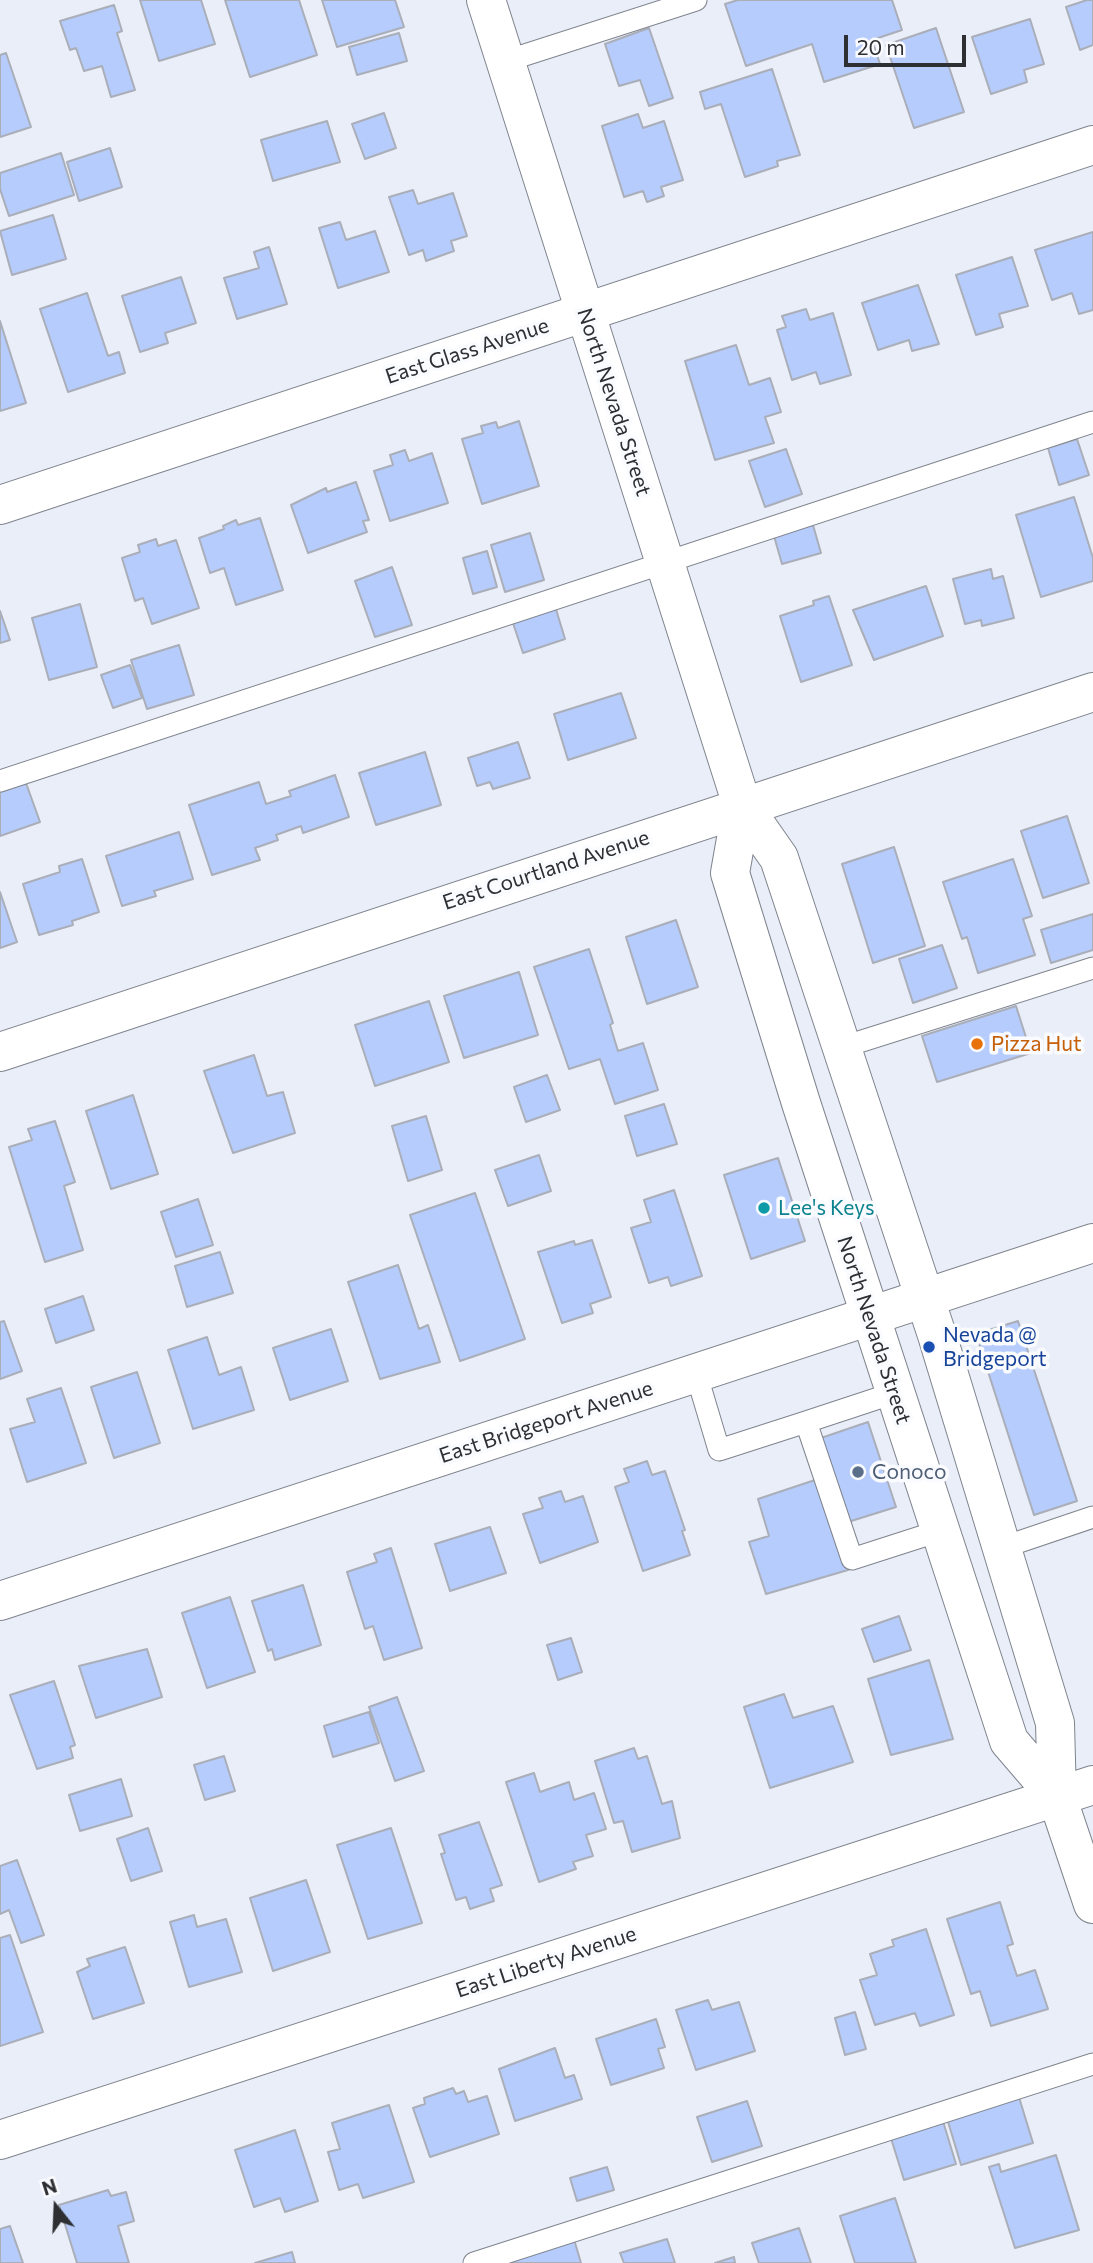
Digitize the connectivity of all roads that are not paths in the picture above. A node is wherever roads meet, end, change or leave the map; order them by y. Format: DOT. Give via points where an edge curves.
graph roads {
  1 [pos="486,0"];
  2 [pos="696,0"];
  3 [pos="506,61"];
  4 [pos="1093,145"];
  5 [pos="584,312"];
  6 [pos="1093,422"];
  7 [pos="0,505"];
  8 [pos="667,563"];
  9 [pos="1093,692"];
  10 [pos="0,781"];
  11 [pos="742,805"];
  12 [pos="1093,968"];
  13 [pos="844,1047"];
  14 [pos="0,1052"];
  15 [pos="1093,1243"];
  16 [pos="925,1298"];
  17 [pos="869,1316"];
  18 [pos="696,1373"];
  19 [pos="894,1393"];
  20 [pos="806,1422"];
  21 [pos="1093,1517"];
  22 [pos="939,1531"];
  23 [pos="1004,1547"];
  24 [pos="0,1601"];
  25 [pos="1093,1785"];
  26 [pos="1057,1797"];
  27 [pos="1093,1904"];
  28 [pos="1093,2064"];
  29 [pos="0,2140"];
  30 [pos="474,2263"];
  1 -- 3 [label="street, North Nevada Street"];
  2 -- 3 [label="lane"];
  3 -- 5 [label="street, North Nevada Street"];
  4 -- 5 [label="street, East Glass Avenue"];
  5 -- 7 [label="street, East Glass Avenue"];
  5 -- 8 [label="street, North Nevada Street"];
  6 -- 8 [label="lane"];
  8 -- 10 [label="lane"];
  8 -- 11 [label="street, North Nevada Street"];
  9 -- 11 [label="street, East Courtland Avenue"];
  11 -- 13 [label="street, North Nevada Street" via="779,858"];
  11 -- 14 [label="street, East Courtland Avenue"];
  11 -- 17 [label="street, North Nevada Street" via="730,873"];
  12 -- 13 [label="lane"];
  13 -- 16 [label="street, North Nevada Street"];
  15 -- 16 [label="street, East Bridgeport Avenue"];
  16 -- 17 [label="street, East Bridgeport Avenue"];
  16 -- 23 [label="street, North Nevada Street"];
  17 -- 18 [label="street, East Bridgeport Avenue"];
  17 -- 19 [label="street, North Nevada Street"];
  18 -- 20 [label="lane" via="719,1450"];
  18 -- 24 [label="street, East Bridgeport Avenue"];
  19 -- 20 [label="lane"];
  19 -- 22 [label="street, North Nevada Street"];
  20 -- 22 [label="lane" via="852,1559"];
  21 -- 23 [label="lane"];
  22 -- 26 [label="street, North Nevada Street" via="1009,1741"];
  23 -- 26 [label="street, North Nevada Street" via="1055,1723"];
  25 -- 26 [label="street, East Liberty Avenue"];
  26 -- 27 [label="street, North Nevada Street"];
  26 -- 29 [label="street, East Liberty Avenue"];
  28 -- 30 [label="lane"];
}
